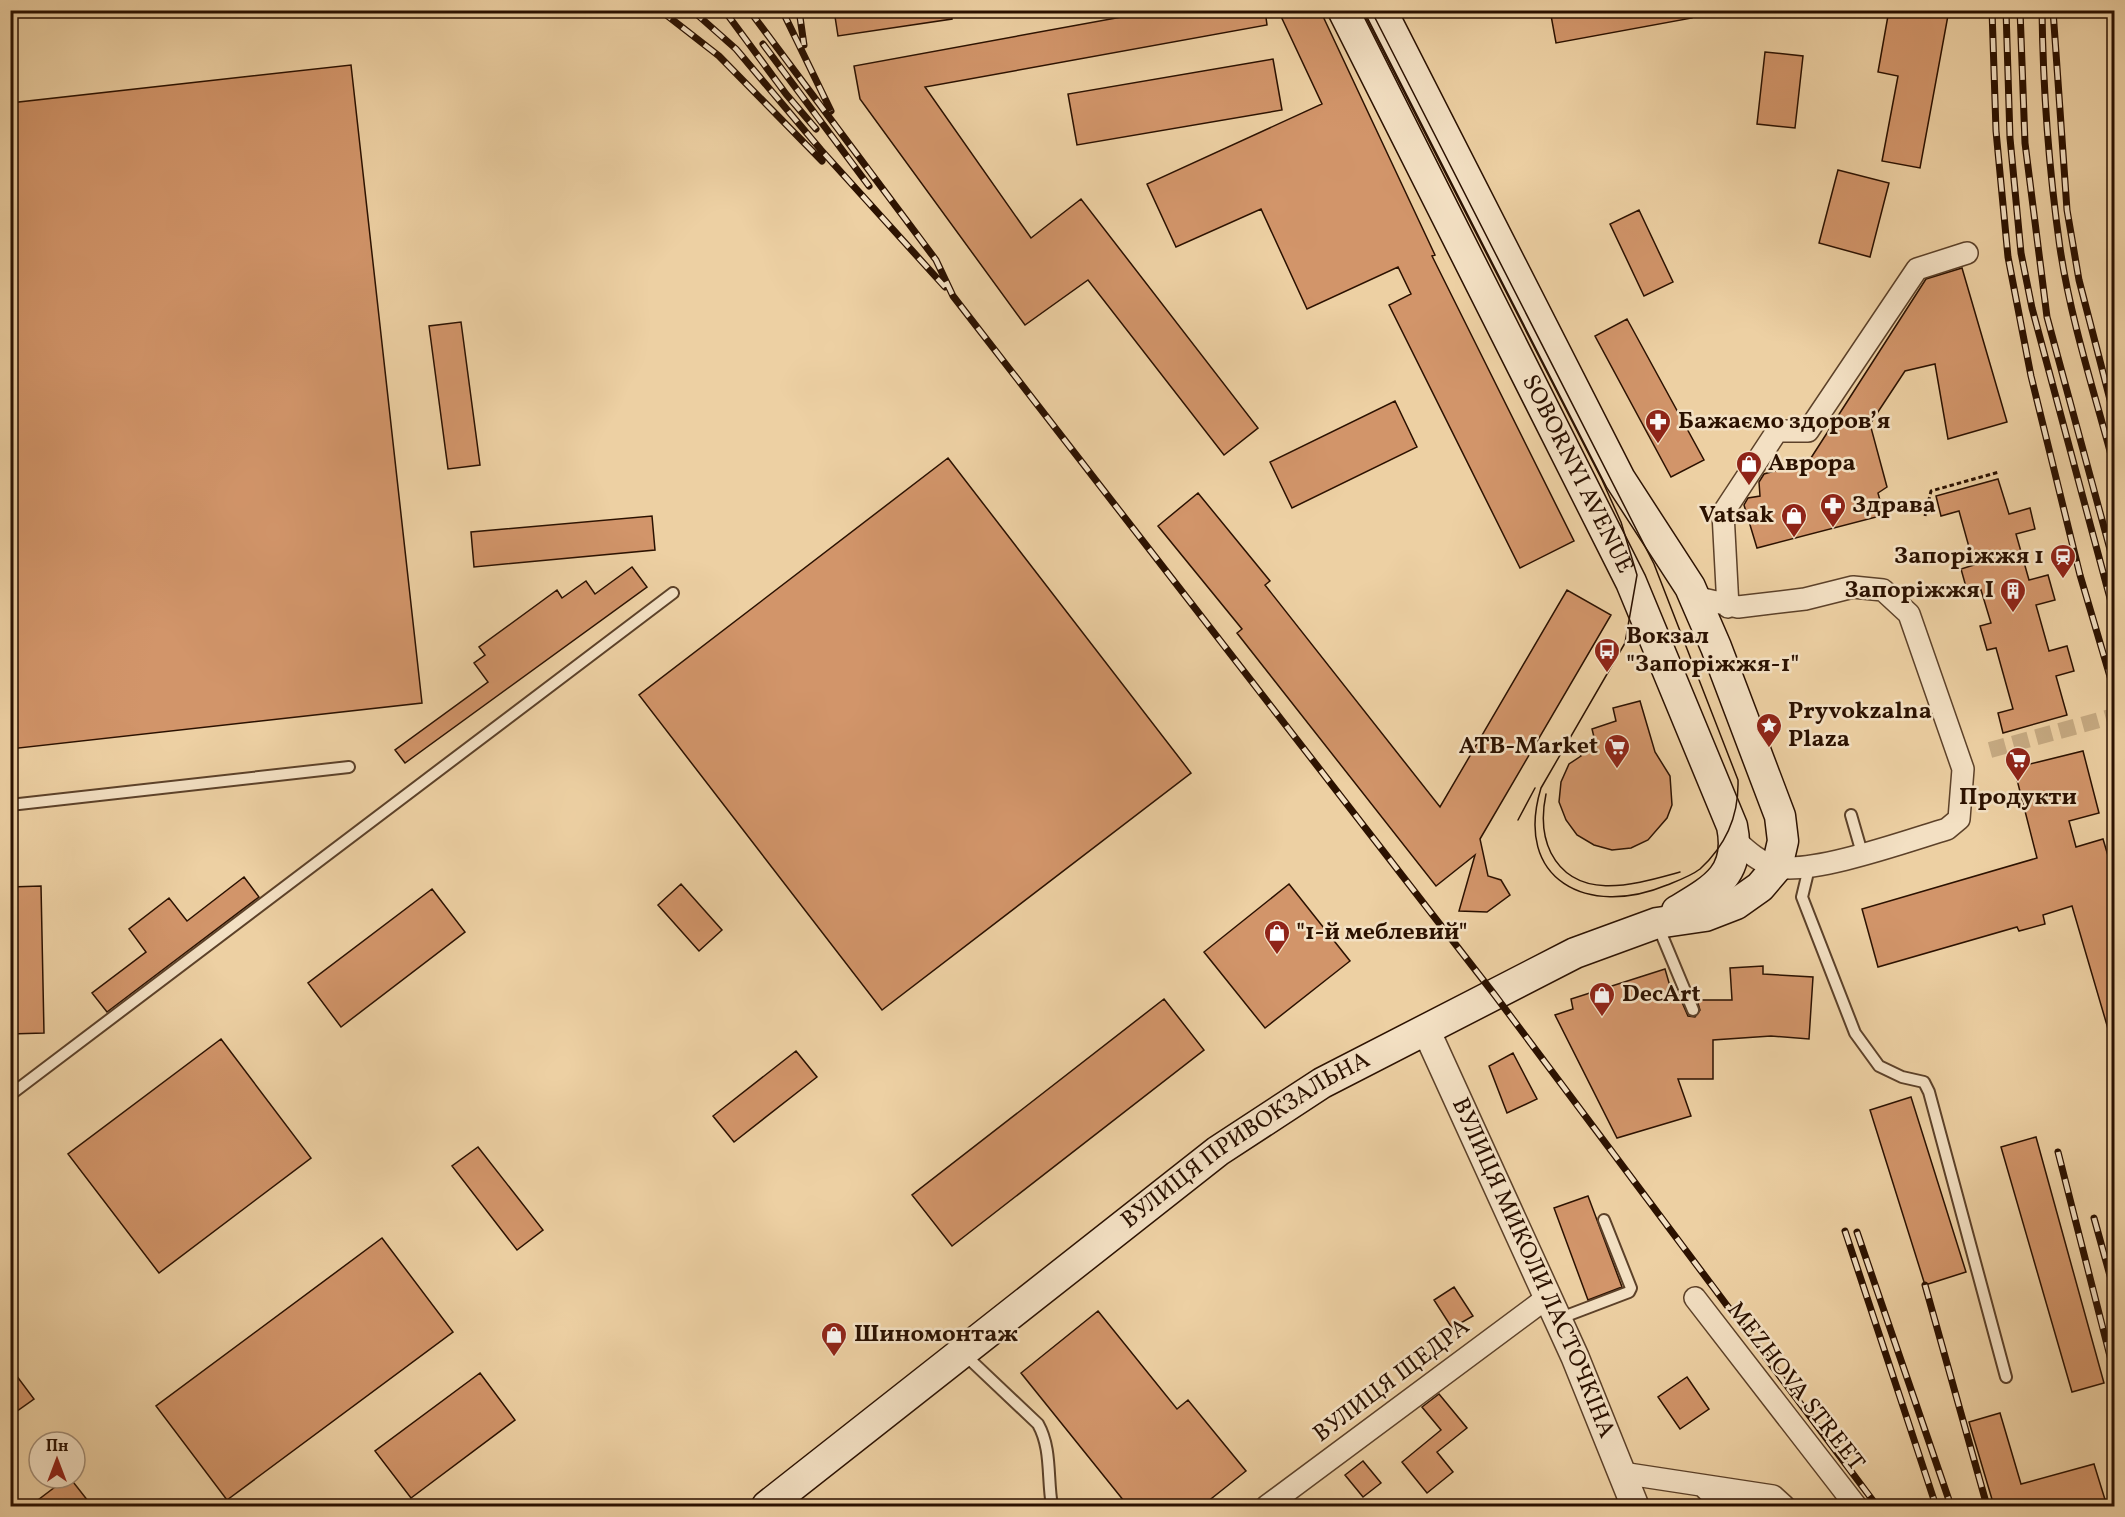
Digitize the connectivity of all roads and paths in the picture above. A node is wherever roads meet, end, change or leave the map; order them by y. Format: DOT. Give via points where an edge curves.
graph roads {
  1 [pos="1342,10"];
  2 [pos="1381,10"];
  3 [pos="1967,253"];
  4 [pos="1999,472"];
  5 [pos="1925,516"];
  6 [pos="1672,562"];
  7 [pos="1631,582"];
  8 [pos="673,593"];
  9 [pos="1694,597"];
  10 [pos="1728,607"];
  11 [pos="349,767"];
  12 [pos="10,805"];
  13 [pos="1851,814"];
  14 [pos="1735,840"];
  15 [pos="1862,853"];
  16 [pos="1777,867"];
  17 [pos="1809,868"];
  18 [pos="1657,923"];
  19 [pos="1693,1010"];
  20 [pos="1426,1030"];
  21 [pos="10,1095"];
  22 [pos="1604,1220"];
  23 [pos="1695,1298"];
  24 [pos="1553,1308"];
  25 [pos="962,1353"];
  26 [pos="2006,1377"];
  27 [pos="1622,1473"];
  28 [pos="807,1476"];
  29 [pos="1704,1487"];
  30 [pos="767,1506"];
  31 [pos="782,1506"];
  32 [pos="1052,1506"];
  33 [pos="1267,1506"];
  34 [pos="1635,1506"];
  35 [pos="1724,1506"];
  36 [pos="1784,1506"];
  37 [pos="1856,1506"];
  1 -- 7 [label="main road, SOBORNYI AVENUE"];
  2 -- 6 [label="main road, SOBORNYI AVENUE" via="1620,479"];
  3 -- 10 [label="street" via="1917,269 1808,432 1778,431 1723,513"];
  4 -- 5 [label="path" via="1931,491"];
  6 -- 7 [label="main road" via="1646,567"];
  6 -- 9 [label="main road, SOBORNYI AVENUE"];
  7 -- 14 [label="main road, SOBORNYI AVENUE"];
  8 -- 21 [label="lane"];
  9 -- 10 [label="street"];
  9 -- 16 [label="main road, SOBORNYI AVENUE" via="1780,816 1783,841"];
  10 -- 15 [label="street" via="1805,598 1853,587 1883,590 1909,614 1964,770 1962,808 1959,819 1947,829"];
  11 -- 12 [label="lane"];
  13 -- 15 [label="lane"];
  14 -- 16 [label="street" via="1753,856"];
  14 -- 18 [label="main road, SOBORNYI AVENUE" via="1731,867 1722,880 1711,891"];
  15 -- 17 [label="street"];
  16 -- 17 [label="street"];
  16 -- 18 [label="main road, ВУЛИЦЯ ПРИВОКЗАЛЬНА" via="1760,887 1736,904 1705,916"];
  17 -- 26 [label="lane" via="1802,897 1856,1033 1879,1066 1924,1082 1929,1092"];
  18 -- 19 [label="lane"];
  18 -- 20 [label="main road, ВУЛИЦЯ ПРИВОКЗАЛЬНА" via="1559,960"];
  20 -- 24 [label="street, ВУЛИЦЯ МИКОЛИ ЛАСТОЧКІНА"];
  20 -- 25 [label="main road, ВУЛИЦЯ ПРИВОКЗАЛЬНА" via="1322,1083 1218,1151"];
  22 -- 24 [label="lane" via="1631,1288 1629,1292"];
  23 -- 37 [label="street, MEZHOVA STREET"];
  24 -- 27 [label="street, ВУЛИЦЯ МИКОЛИ ЛАСТОЧКІНА"];
  24 -- 33 [label="street, ВУЛИЦЯ ЩЕДРА"];
  25 -- 28 [label="main road, ВУЛИЦЯ ПРИВОКЗАЛЬНА"];
  25 -- 32 [label="lane" via="1038,1424 1048,1452"];
  27 -- 29 [label="street"];
  27 -- 34 [label="street, ВУЛИЦЯ МИКОЛИ ЛАСТОЧКІНА"];
  28 -- 30 [label="main road, ВУЛИЦЯ ПРИВОКЗАЛЬНА"];
  28 -- 31 [label="main road"];
  29 -- 35 [label="street"];
  29 -- 36 [label="street" via="1773,1496"];
}
